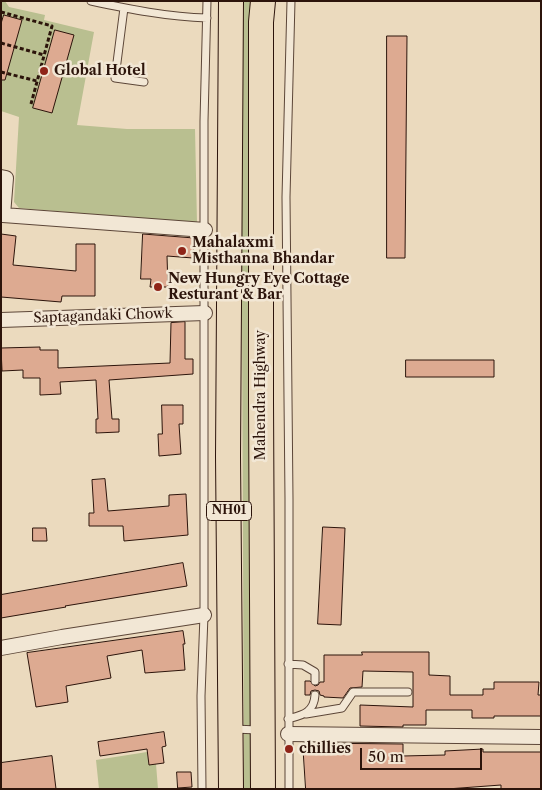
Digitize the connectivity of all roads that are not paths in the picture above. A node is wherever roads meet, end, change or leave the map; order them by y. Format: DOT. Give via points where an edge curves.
graph roads {
  1 [pos="91,1"];
  2 [pos="207,1"];
  3 [pos="231,1"];
  4 [pos="263,1"];
  5 [pos="291,1"];
  6 [pos="124,8"];
  7 [pos="207,18"];
  8 [pos="144,82"];
  9 [pos="1,177"];
  10 [pos="205,230"];
  11 [pos="205,313"];
  12 [pos="1,320"];
  13 [pos="204,615"];
  14 [pos="1,648"];
  15 [pos="288,664"];
  16 [pos="315,681"];
  17 [pos="408,692"];
  18 [pos="315,695"];
  19 [pos="306,714"];
  20 [pos="288,719"];
  21 [pos="230,729"];
  22 [pos="264,730"];
  23 [pos="288,734"];
  24 [pos="541,738"];
  25 [pos="202,789"];
  26 [pos="231,789"];
  27 [pos="263,789"];
  28 [pos="289,789"];
  1 -- 6 [label="lane"];
  2 -- 7 [label="lane"];
  3 -- 21 [label="highway, NH01"];
  4 -- 22 [label="highway, Mahendra Highway / NH01" via="261,411"];
  5 -- 15 [label="lane" via="286,197"];
  6 -- 7 [label="lane"];
  6 -- 8 [label="lane" via="115,78"];
  7 -- 10 [label="lane"];
  9 -- 10 [label="street" via="6,178 3,215"];
  10 -- 11 [label="lane"];
  11 -- 12 [label="street, Saptagandaki Chowk"];
  11 -- 13 [label="lane"];
  13 -- 14 [label="street"];
  13 -- 25 [label="lane"];
  15 -- 16 [label="lane" via="303,665 315,672"];
  15 -- 20 [label="lane"];
  17 -- 19 [label="lane" via="353,692 342,708"];
  18 -- 19 [label="lane" via="315,702"];
  19 -- 20 [label="lane"];
  20 -- 23 [label="lane"];
  21 -- 22 [label="lane"];
  21 -- 26 [label="highway, NH01"];
  22 -- 27 [label="highway, Mahendra Highway / NH01"];
  23 -- 24 [label="street"];
  23 -- 28 [label="lane"];
}
